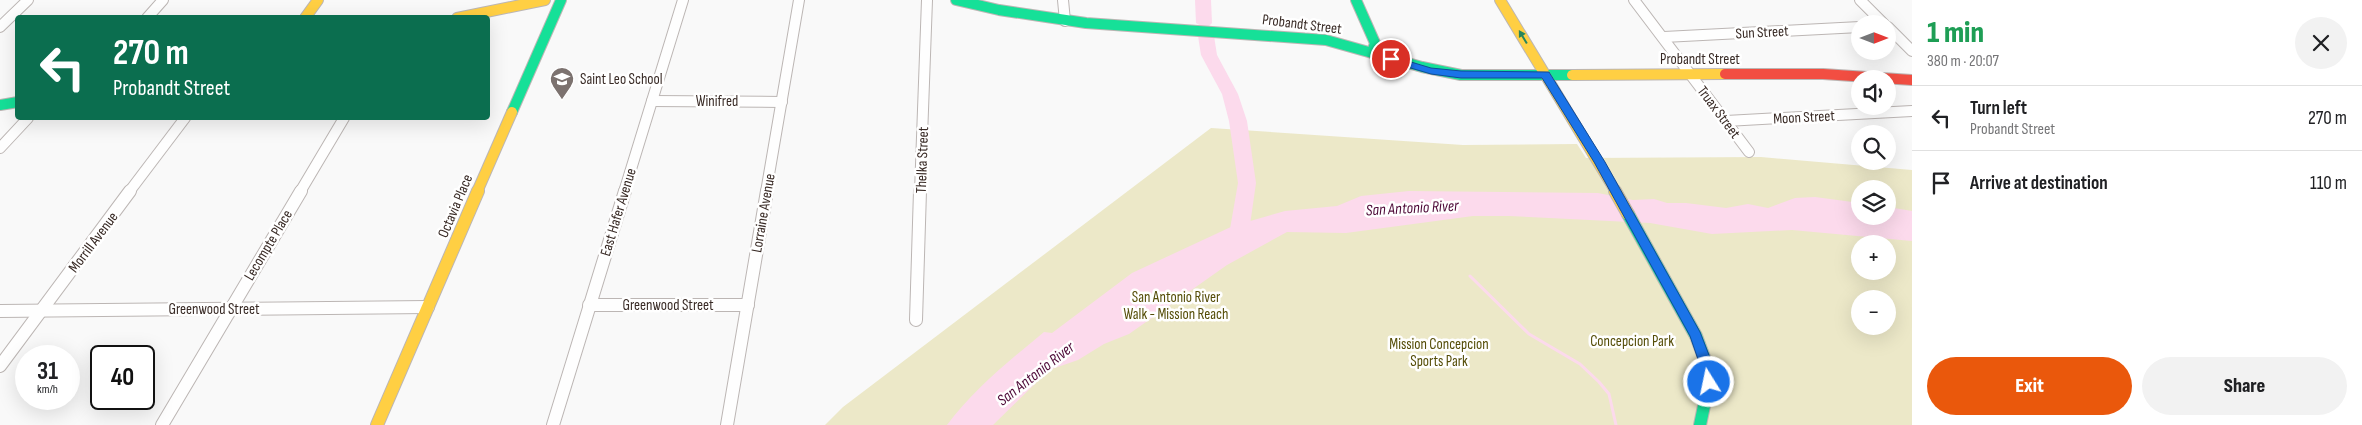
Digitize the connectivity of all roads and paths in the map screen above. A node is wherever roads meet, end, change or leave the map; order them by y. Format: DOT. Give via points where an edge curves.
graph roads {
  1 [pos="28,0"];
  2 [pos="163,0"];
  3 [pos="318,0"];
  4 [pos="561,0"];
  5 [pos="683,0"];
  6 [pos="799,0"];
  7 [pos="928,0"];
  8 [pos="956,0"];
  9 [pos="1063,0"];
  10 [pos="1356,0"];
  11 [pos="1500,0"];
  12 [pos="1634,0"];
  13 [pos="1860,0"];
  14 [pos="540,1"];
  15 [pos="150,15"];
  16 [pos="307,15"];
  17 [pos="472,15"];
  18 [pos="1875,15"];
  19 [pos="1065,21"];
  20 [pos="0,27"];
  21 [pos="1851,27"];
  22 [pos="1896,36"];
  23 [pos="1664,37"];
  24 [pos="1912,51"];
  25 [pos="1372,53"];
  26 [pos="1692,74"];
  27 [pos="1546,75"];
  28 [pos="1912,80"];
  29 [pos="652,101"];
  30 [pos="15,102"];
  31 [pos="782,102"];
  32 [pos="0,105"];
  33 [pos="1912,111"];
  34 [pos="26,120"];
  35 [pos="184,120"];
  36 [pos="343,120"];
  37 [pos="1726,121"];
  38 [pos="0,148"];
  39 [pos="1749,152"];
  40 [pos="589,305"];
  41 [pos="748,305"];
  42 [pos="428,308"];
  43 [pos="231,309"];
  44 [pos="42,310"];
  45 [pos="0,311"];
  46 [pos="916,320"];
  47 [pos="0,366"];
  48 [pos="162,425"];
  49 [pos="377,425"];
  50 [pos="553,425"];
  51 [pos="726,425"];
  52 [pos="1700,425"];
  1 -- 20 [label="street"];
  2 -- 15 [label="street"];
  3 -- 16 [label="street"];
  4 -- 42 [label="street, Octavia Place"];
  5 -- 29 [label="street, East Hafer Avenue"];
  6 -- 31 [label="street, Lorraine Avenue"];
  7 -- 46 [label="street, Thelka Street"];
  8 -- 19 [label="street, Probandt Street"];
  9 -- 19 [label="street"];
  10 -- 25 [label="street" via="1375,43"];
  27 -- 11 [label="street, one-way"];
  12 -- 23 [label="street, Truax Street"];
  13 -- 18 [label="street"];
  14 -- 17 [label="street"];
  19 -- 25 [label="street, Probandt Street" via="1306,37"];
  21 -- 23 [label="street, Sun Street"];
  22 -- 24 [label="street"];
  23 -- 26 [label="street, Truax Street"];
  25 -- 27 [label="street, Probandt Street" via="1409,66 1440,72"];
  26 -- 27 [label="street, Probandt Street"];
  26 -- 28 [label="street, Probandt Street" via="1823,74"];
  26 -- 37 [label="street, Truax Street"];
  27 -- 52 [label="street" via="1600,162 1696,336 1708,368 1707,397"];
  29 -- 31 [label="street, Winifred"];
  29 -- 40 [label="street, East Hafer Avenue"];
  30 -- 32 [label="street"];
  31 -- 41 [label="street, Lorraine Avenue"];
  33 -- 37 [label="street, Moon Street"];
  34 -- 38 [label="street"];
  35 -- 44 [label="street, Morrill Avenue"];
  36 -- 43 [label="street, Lecompte Place"];
  37 -- 39 [label="street, Truax Street"];
  40 -- 41 [label="street, Greenwood Street"];
  40 -- 50 [label="street, East Hafer Avenue"];
  41 -- 51 [label="street, Lorraine Avenue"];
  42 -- 43 [label="street, Greenwood Street"];
  42 -- 49 [label="street, Octavia Place"];
  43 -- 44 [label="street, Greenwood Street"];
  43 -- 48 [label="street, Lecompte Place"];
  44 -- 45 [label="street, Greenwood Street"];
  44 -- 47 [label="street, Morrill Avenue"];
}
